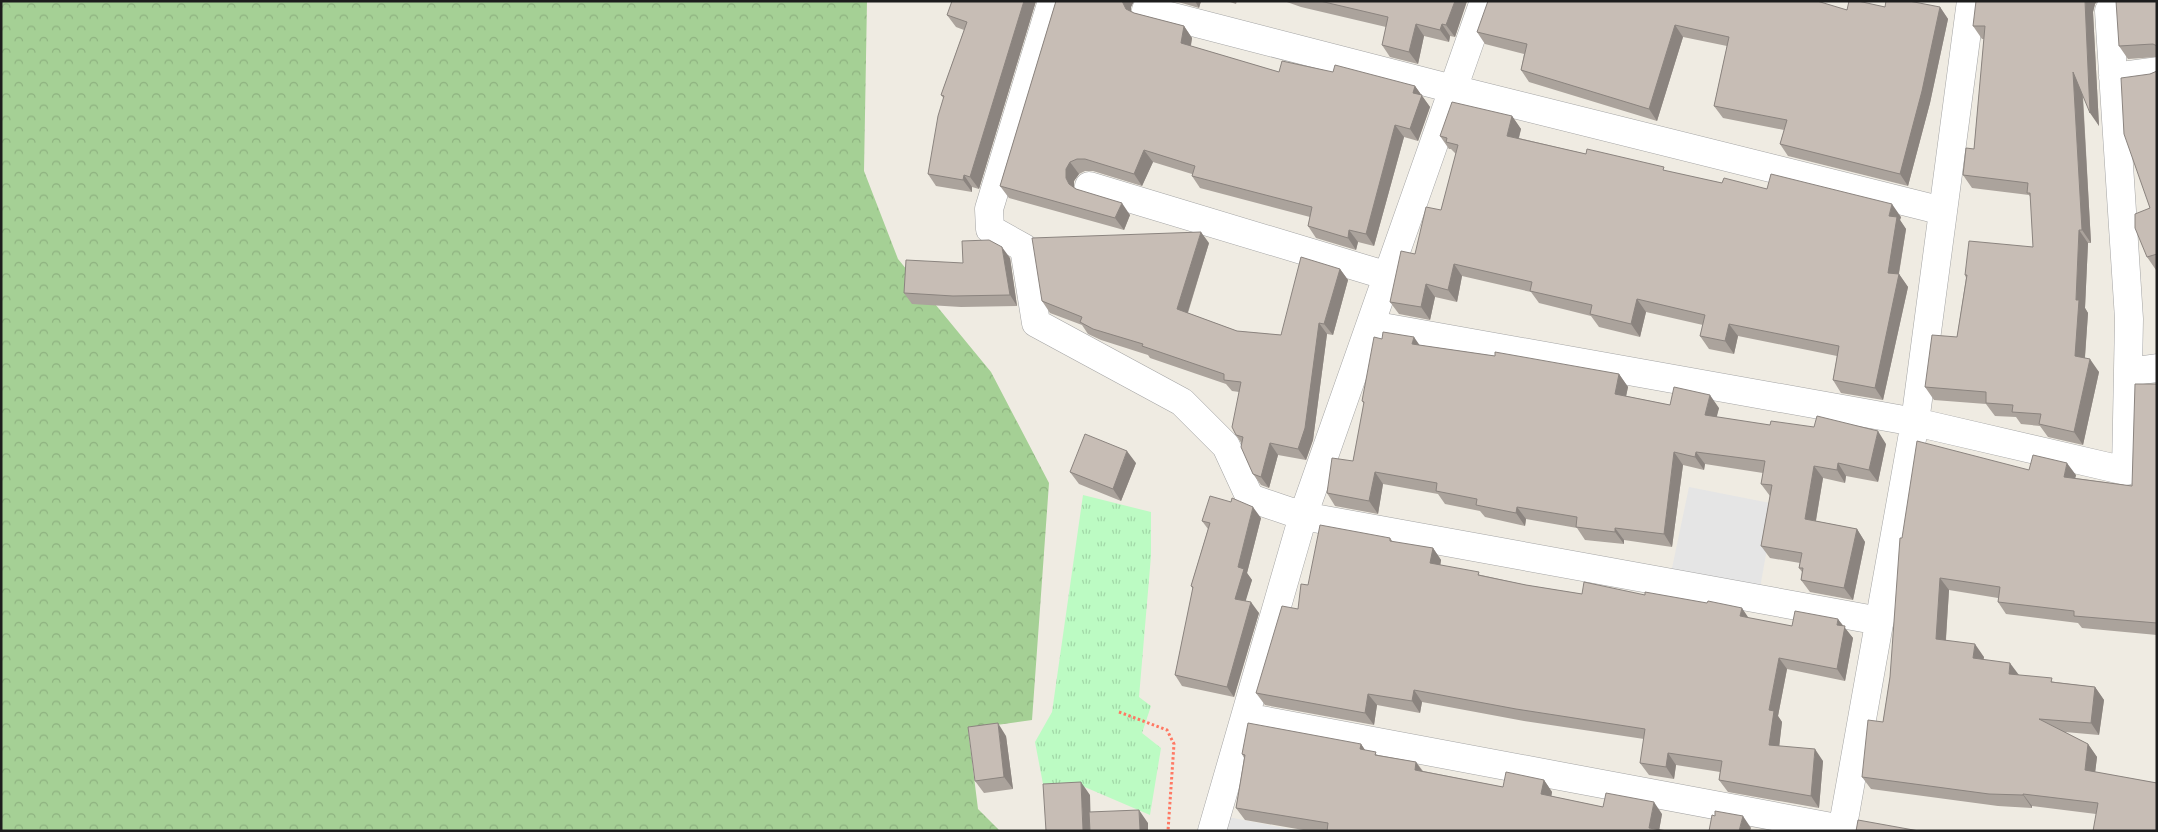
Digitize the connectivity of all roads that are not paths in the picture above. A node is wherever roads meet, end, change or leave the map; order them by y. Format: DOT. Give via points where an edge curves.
graph roads {
  1 [pos="1052,1"];
  2 [pos="1484,1"];
  3 [pos="1965,3"];
  4 [pos="1146,10"];
  5 [pos="2109,11"];
  6 [pos="2157,70"];
  7 [pos="2113,77"];
  8 [pos="1453,89"];
  9 [pos="1089,186"];
  10 [pos="1943,211"];
  11 [pos="1388,276"];
  12 [pos="1371,324"];
  13 [pos="2157,368"];
  14 [pos="2128,372"];
  15 [pos="1915,422"];
  16 [pos="1303,516"];
  17 [pos="1880,621"];
  18 [pos="1245,717"];
  19 [pos="1842,830"];
  20 [pos="1212,831"];
  1 -- 16 [label="street" via="989,209 990,228 1024,248 1036,323 1182,402 1226,446 1250,498"];
  2 -- 8 [label="street"];
  3 -- 10 [label="street"];
  4 -- 8 [label="street"];
  5 -- 7 [label="street"];
  6 -- 7 [label="street"];
  7 -- 14 [label="street" via="2129,319"];
  8 -- 10 [label="street"];
  8 -- 11 [label="street"];
  9 -- 11 [label="street"];
  10 -- 15 [label="street"];
  11 -- 12 [label="street"];
  12 -- 15 [label="street"];
  12 -- 16 [label="street"];
  13 -- 14 [label="street"];
  14 -- 15 [label="street" via="2126,471"];
  15 -- 17 [label="street"];
  16 -- 17 [label="street"];
  16 -- 18 [label="street"];
  17 -- 19 [label="street"];
  18 -- 19 [label="street"];
  18 -- 20 [label="street"];
}
